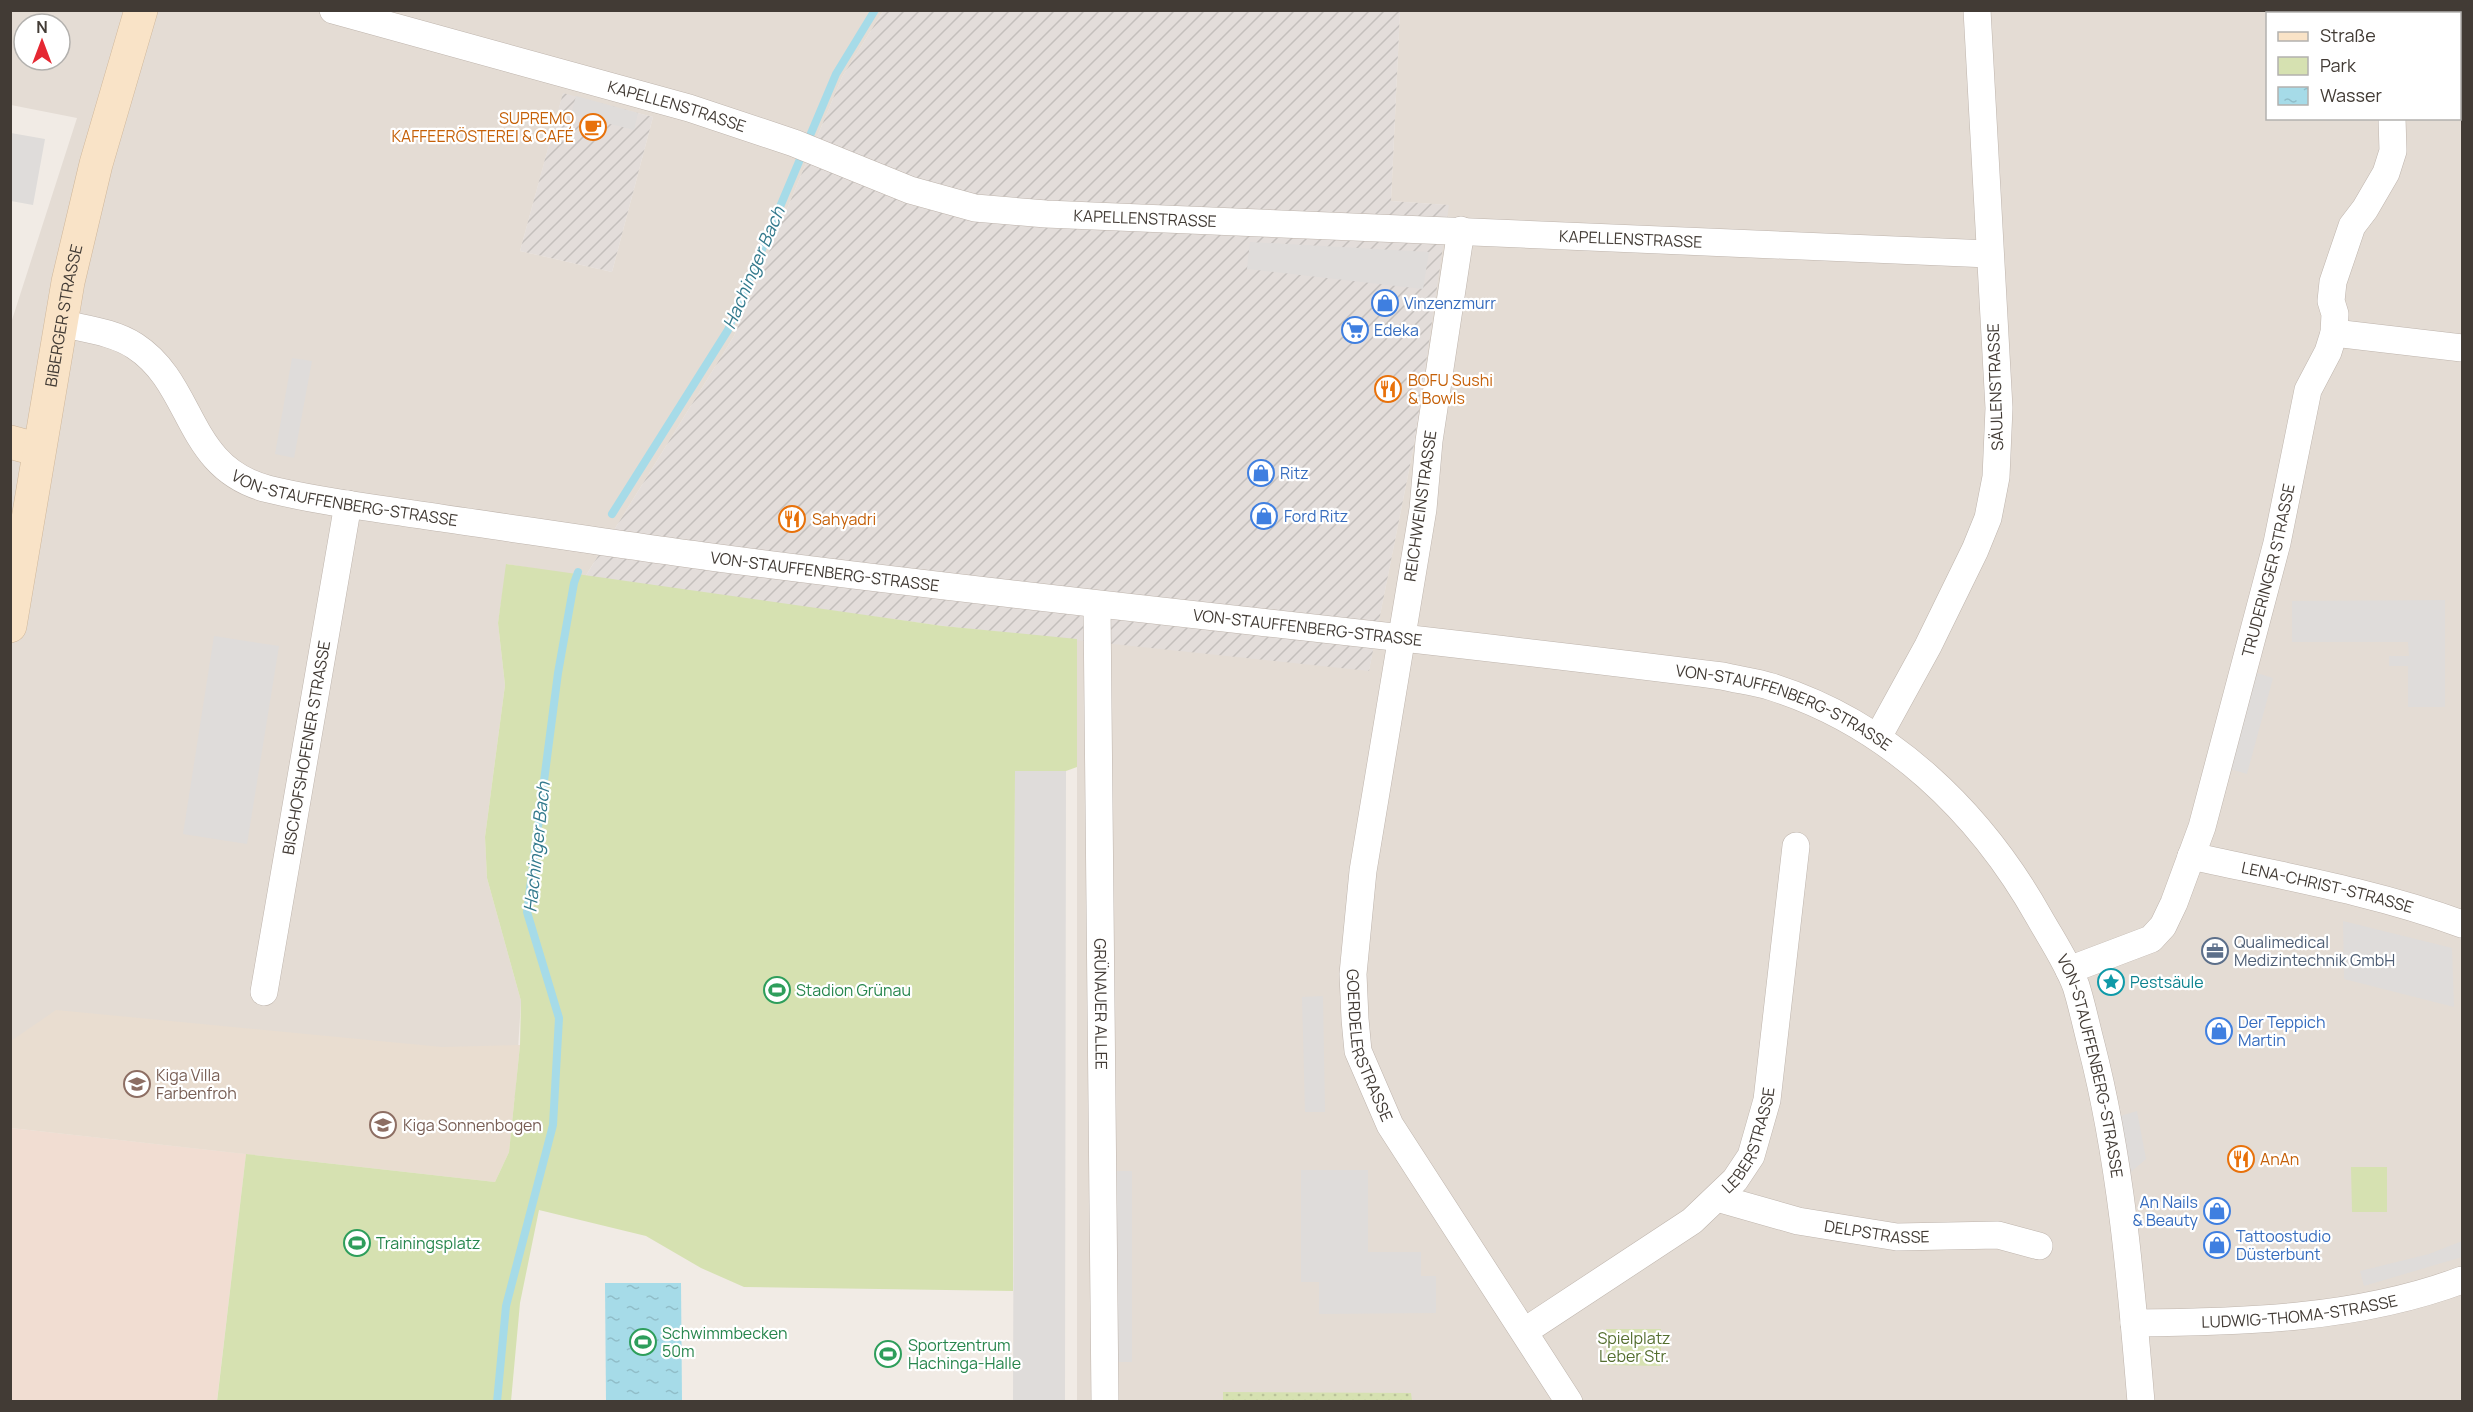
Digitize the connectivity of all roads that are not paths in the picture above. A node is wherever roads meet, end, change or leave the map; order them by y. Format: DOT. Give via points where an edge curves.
graph roads {
  1 [pos="141,10"];
  2 [pos="333,10"];
  3 [pos="1977,10"];
  4 [pos="2392,120"];
  5 [pos="1461,230"];
  6 [pos="1989,254"];
  7 [pos="60,323"];
  8 [pos="2334,333"];
  9 [pos="2463,348"];
  10 [pos="25,446"];
  11 [pos="348,504"];
  12 [pos="1097,606"];
  13 [pos="10,626"];
  14 [pos="1400,639"];
  15 [pos="1878,737"];
  16 [pos="1796,846"];
  17 [pos="2191,856"];
  18 [pos="2463,924"];
  19 [pos="2069,970"];
  20 [pos="264,992"];
  21 [pos="1717,1198"];
  22 [pos="2039,1246"];
  23 [pos="2463,1280"];
  24 [pos="2134,1323"];
  25 [pos="1525,1331"];
  26 [pos="1104,1401"];
  27 [pos="1569,1401"];
  28 [pos="2141,1401"];
  1 -- 7 [label="main road, BIBERGER STRASSE" via="96,164"];
  2 -- 5 [label="street, KAPELLENSTRASSE" via="654,98 806,148 910,190 975,208"];
  3 -- 6 [label="street, SÄULENSTRASSE"];
  4 -- 8 [label="street, TRUDERINGER STRASSE" via="2393,151 2386,173 2352,226 2333,282"];
  5 -- 6 [label="street, KAPELLENSTRASSE"];
  5 -- 14 [label="street, REICHWEINSTRASSE" via="1429,441 1423,510"];
  6 -- 15 [label="street, SÄULENSTRASSE" via="1999,408 1996,477 1988,518 1928,646"];
  7 -- 10 [label="main road, BIBERGER STRASSE"];
  7 -- 11 [label="street, VON-STAUFFENBERG-STRASSE" via="108,334 145,353 169,380 198,436 237,477 263,488"];
  8 -- 9 [label="street"];
  8 -- 17 [label="street, TRUDERINGER STRASSE" via="2308,390 2277,543"];
  10 -- 13 [label="main road, BIBERGER STRASSE"];
  11 -- 12 [label="street, VON-STAUFFENBERG-STRASSE" via="616,544"];
  11 -- 20 [label="street, BISCHOFSHOFENER STRASSE"];
  12 -- 14 [label="street, VON-STAUFFENBERG-STRASSE"];
  12 -- 26 [label="street, GRÜNAUER ALLEE"];
  14 -- 15 [label="street, VON-STAUFFENBERG-STRASSE" via="1722,676 1771,687 1825,708"];
  14 -- 25 [label="street, GOERDELERSTRASSE" via="1363,872 1353,974 1358,1051 1390,1125"];
  15 -- 19 [label="street, VON-STAUFFENBERG-STRASSE" via="1921,770 1985,834 2016,876"];
  16 -- 21 [label="street, LEBERSTRASSE" via="1767,1100 1751,1156 1736,1180"];
  17 -- 18 [label="street, LENA-CHRIST-STRASSE" via="2334,887"];
  17 -- 19 [label="street, TRUDERINGER STRASSE" via="2163,926 2151,939"];
  19 -- 24 [label="street, VON-STAUFFENBERG-STRASSE" via="2102,1087 2118,1178"];
  21 -- 22 [label="street, DELPSTRASSE" via="1798,1221 1897,1238 1998,1235"];
  21 -- 25 [label="street, LEBERSTRASSE" via="1692,1221"];
  23 -- 24 [label="street, LUDWIG-THOMA-STRASSE" via="2393,1302 2310,1316"];
  24 -- 28 [label="street, VON-STAUFFENBERG-STRASSE"];
  25 -- 27 [label="street, GOERDELERSTRASSE"];
}
